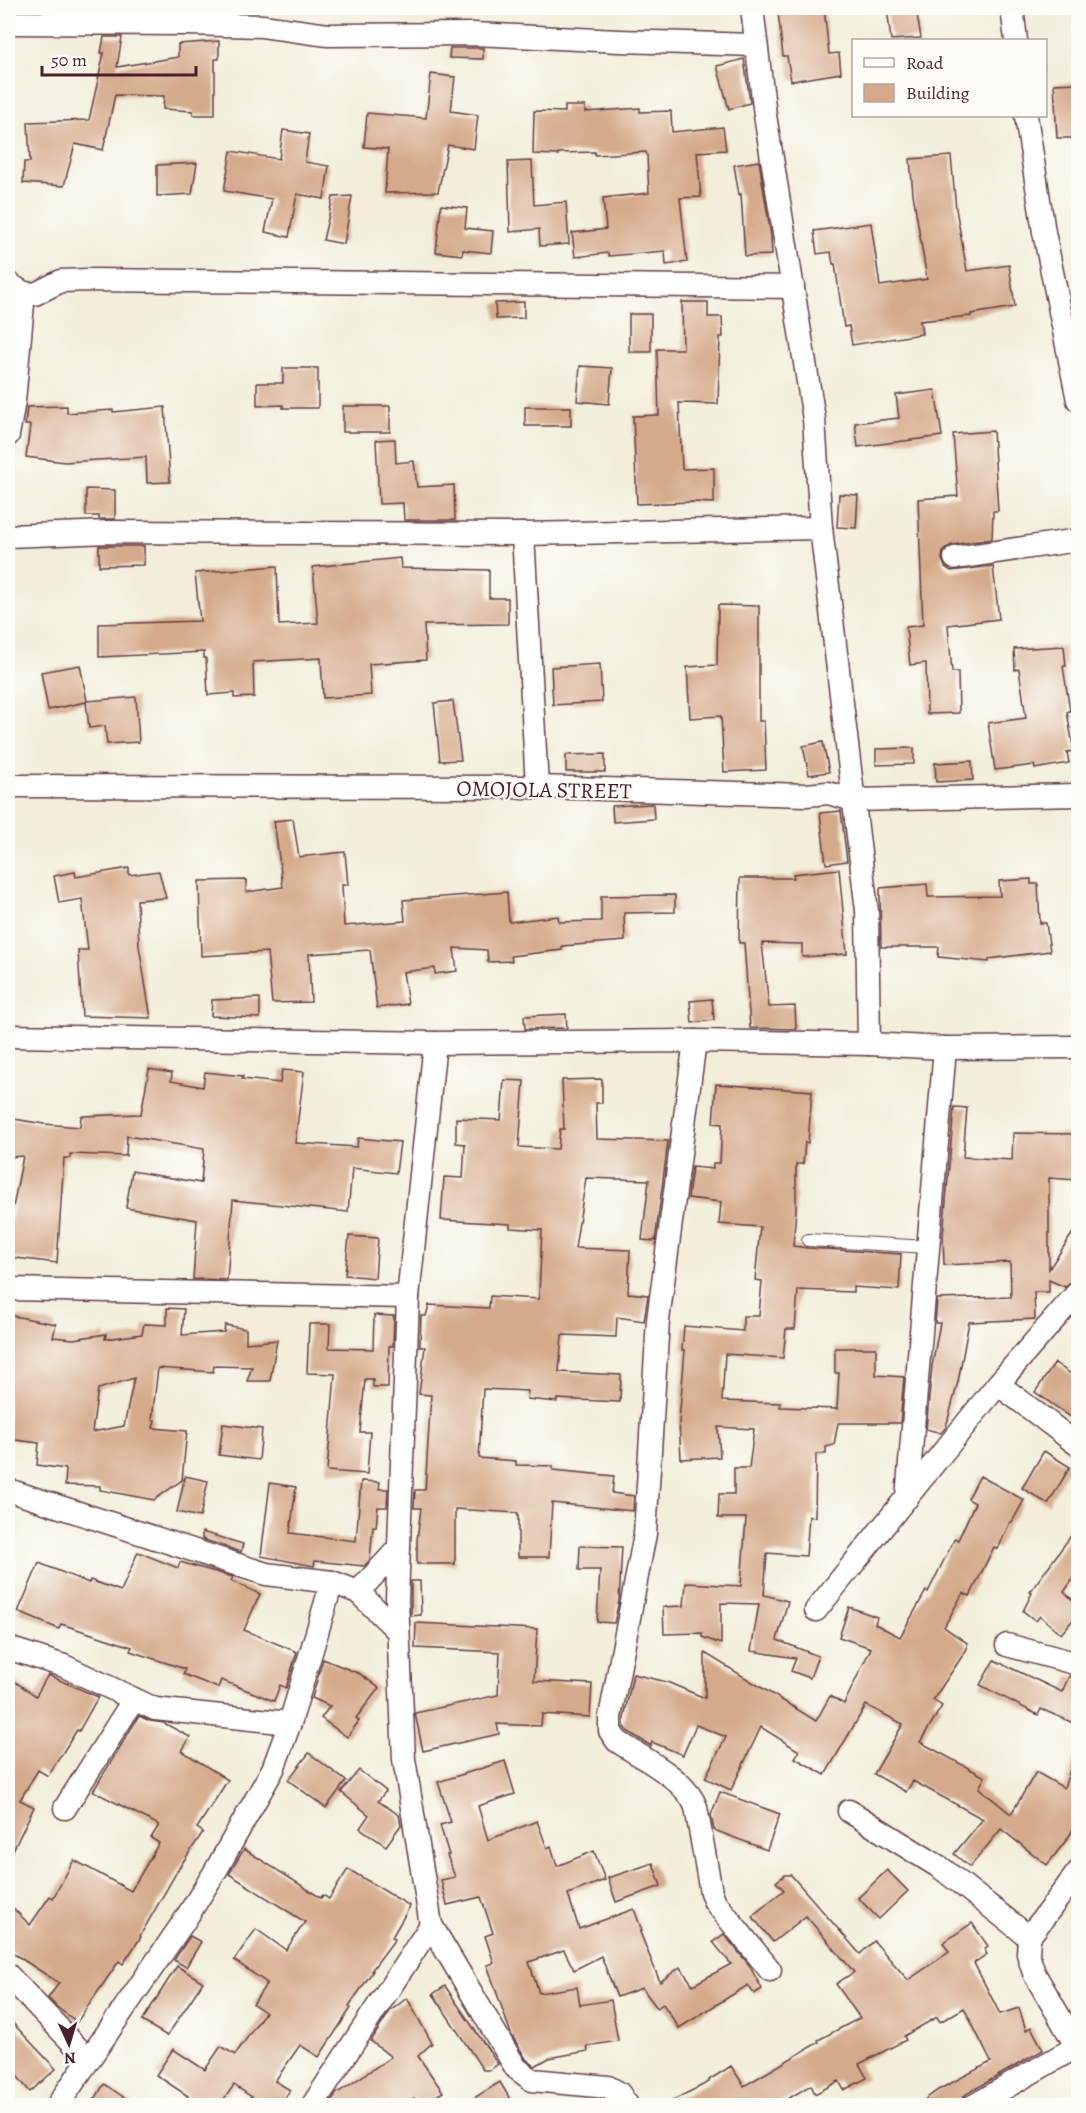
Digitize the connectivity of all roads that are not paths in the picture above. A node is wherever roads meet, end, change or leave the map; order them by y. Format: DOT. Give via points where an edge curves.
graph roads {
  1 [pos="752,8"];
  2 [pos="1012,8"];
  3 [pos="8,23"];
  4 [pos="1016,39"];
  5 [pos="756,45"];
  6 [pos="1026,117"];
  7 [pos="793,287"];
  8 [pos="16,288"];
  9 [pos="1078,400"];
  10 [pos="8,435"];
  11 [pos="821,528"];
  12 [pos="523,534"];
  13 [pos="8,536"];
  14 [pos="1078,540"];
  15 [pos="955,558"];
  16 [pos="8,786"];
  17 [pos="537,787"];
  18 [pos="1078,795"];
  19 [pos="853,800"];
  20 [pos="8,1036"];
  21 [pos="695,1041"];
  22 [pos="435,1043"];
  23 [pos="869,1044"];
  24 [pos="1078,1047"];
  25 [pos="945,1048"];
  26 [pos="808,1240"];
  27 [pos="928,1247"];
  28 [pos="8,1289"];
  29 [pos="1078,1292"];
  30 [pos="408,1297"];
  31 [pos="998,1384"];
  32 [pos="1078,1445"];
  33 [pos="8,1490"];
  34 [pos="907,1498"];
  35 [pos="399,1548"];
  36 [pos="332,1582"];
  37 [pos="358,1592"];
  38 [pos="816,1610"];
  39 [pos="398,1631"];
  40 [pos="1007,1644"];
  41 [pos="8,1648"];
  42 [pos="1078,1664"];
  43 [pos="134,1699"];
  44 [pos="290,1723"];
  45 [pos="65,1808"];
  46 [pos="849,1811"];
  47 [pos="1078,1872"];
  48 [pos="431,1925"];
  49 [pos="1029,1937"];
  50 [pos="770,1970"];
  51 [pos="8,1975"];
  52 [pos="1077,2048"];
  53 [pos="89,2060"];
  54 [pos="57,2106"];
  55 [pos="312,2106"];
  56 [pos="628,2106"];
  57 [pos="973,2106"];
  1 -- 5 [label="street"];
  2 -- 4 [label="street"];
  3 -- 5 [label="street" via="262,26 328,34 473,34"];
  5 -- 7 [label="street"];
  6 -- 9 [label="street" via="1044,232"];
  7 -- 8 [label="street" via="88,280 61,281 35,294"];
  7 -- 11 [label="street" via="814,419"];
  8 -- 10 [label="street" via="14,401"];
  11 -- 12 [label="street"];
  11 -- 19 [label="street"];
  12 -- 13 [label="street" via="109,532"];
  12 -- 17 [label="street"];
  14 -- 15 [label="street"];
  16 -- 17 [label="street, OMOJOLA STREET"];
  17 -- 19 [label="street, OMOJOLA STREET" via="828,793"];
  18 -- 19 [label="street, OMOJOLA STREET"];
  19 -- 23 [label="street" via="867,911"];
  20 -- 22 [label="street"];
  21 -- 22 [label="street"];
  21 -- 23 [label="street"];
  21 -- 50 [label="street" via="658,1320 645,1534 610,1731 617,1741 692,1796 715,1902"];
  22 -- 30 [label="street"];
  23 -- 25 [label="street"];
  24 -- 25 [label="street"];
  25 -- 27 [label="street"];
  26 -- 27 [label="lane"];
  27 -- 34 [label="street"];
  28 -- 30 [label="street"];
  29 -- 31 [label="street"];
  30 -- 35 [label="street"];
  31 -- 32 [label="street"];
  31 -- 34 [label="street"];
  33 -- 36 [label="street" via="266,1574"];
  34 -- 38 [label="street"];
  35 -- 37 [label="street"];
  35 -- 39 [label="street"];
  36 -- 37 [label="street"];
  36 -- 44 [label="street"];
  37 -- 39 [label="street"];
  39 -- 48 [label="street" via="404,1759"];
  40 -- 42 [label="street"];
  41 -- 43 [label="street" via="64,1666"];
  43 -- 44 [label="street" via="172,1712"];
  43 -- 45 [label="street"];
  44 -- 53 [label="street" via="273,1769 216,1870"];
  46 -- 49 [label="street" via="941,1868"];
  47 -- 49 [label="street"];
  48 -- 55 [label="street"];
  48 -- 56 [label="street" via="516,2068 532,2080 608,2087 619,2093"];
  49 -- 52 [label="street" via="1028,1954 1034,1973"];
  51 -- 53 [label="street"];
  52 -- 57 [label="street"];
  53 -- 54 [label="street"];
}
